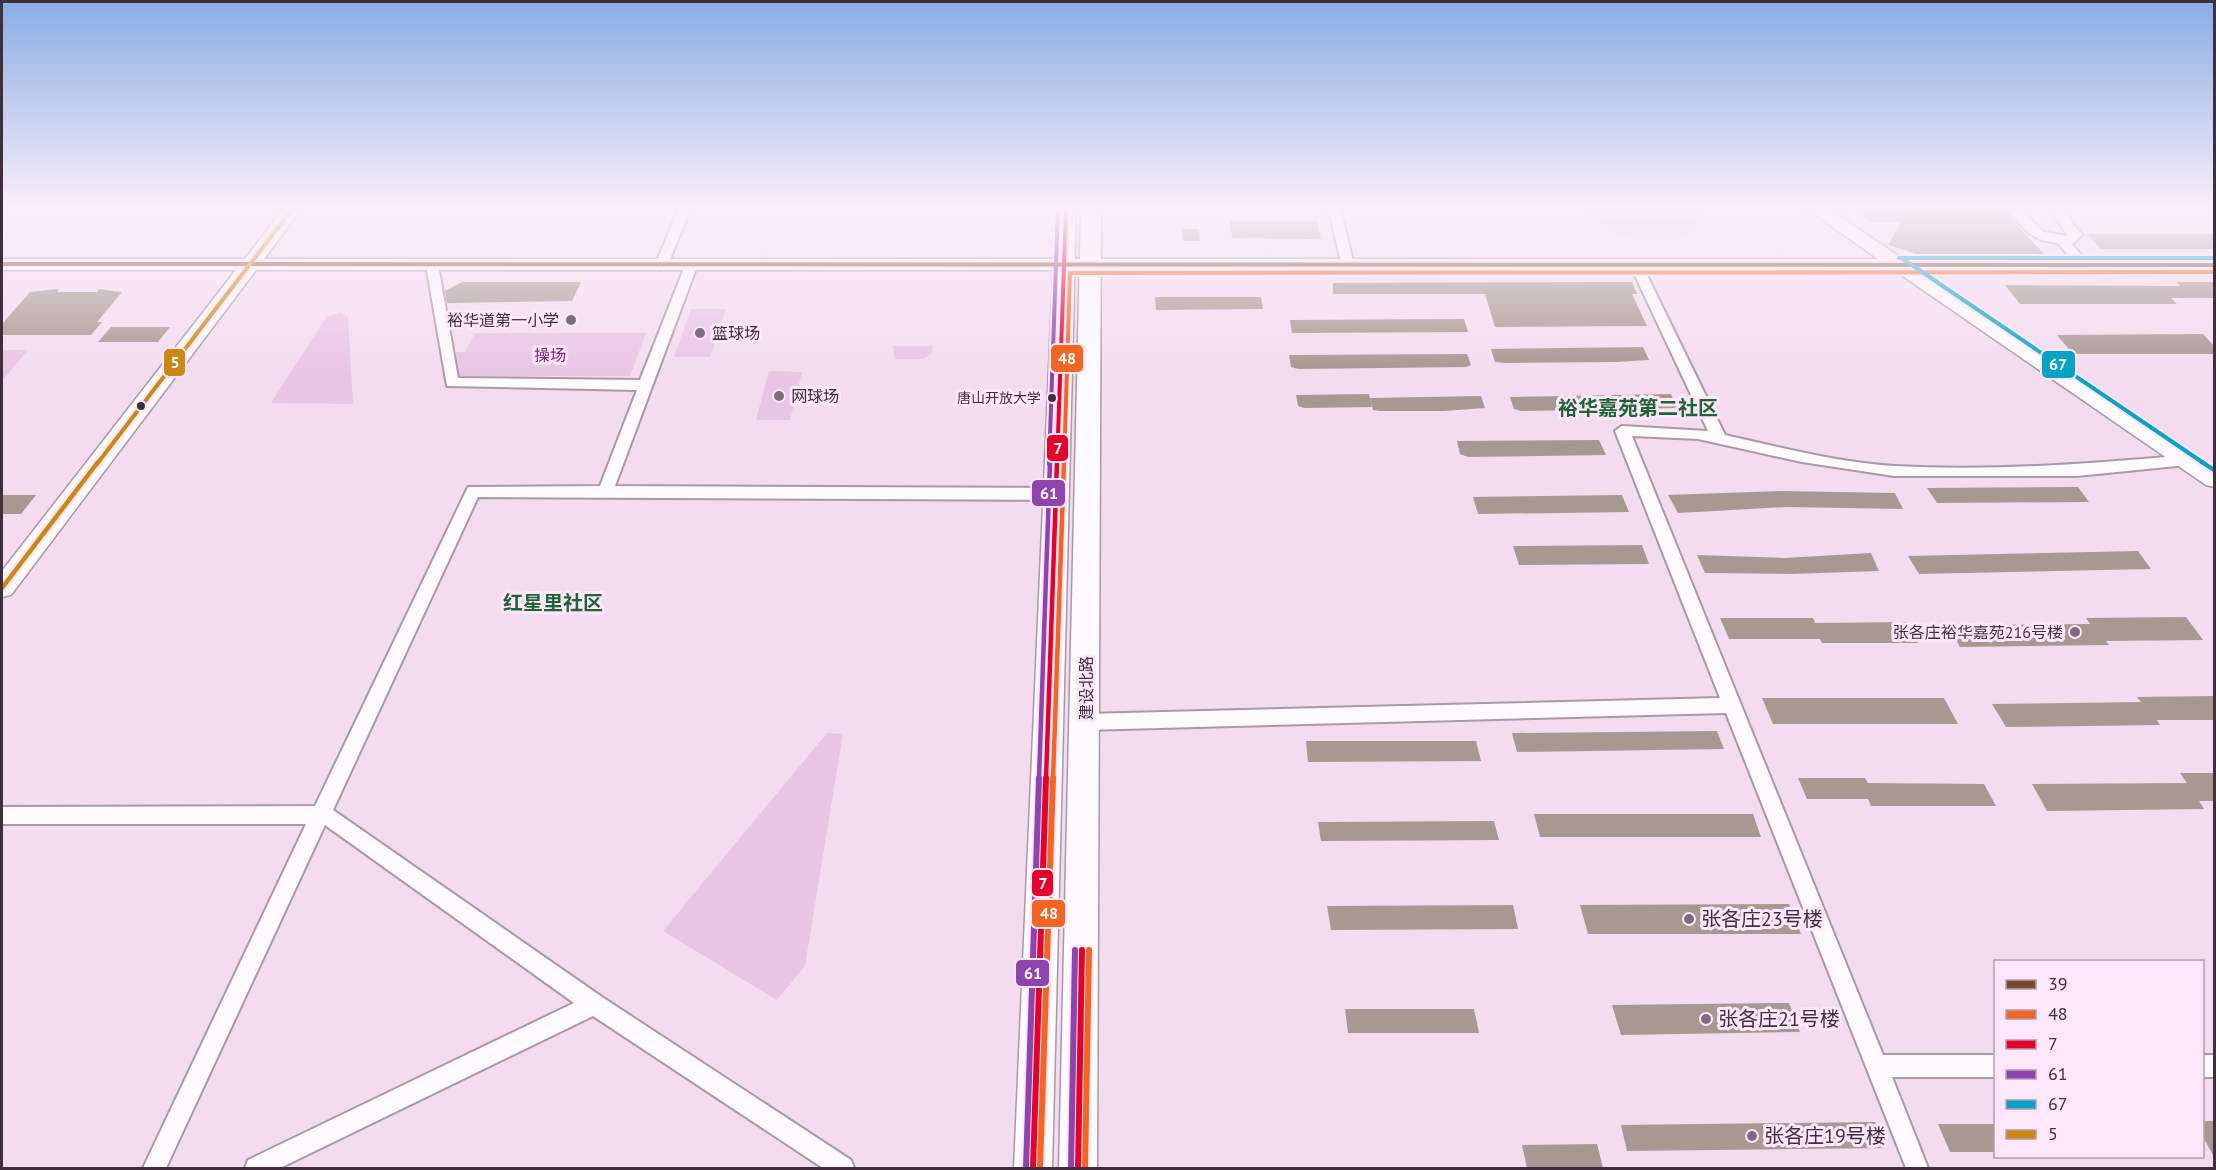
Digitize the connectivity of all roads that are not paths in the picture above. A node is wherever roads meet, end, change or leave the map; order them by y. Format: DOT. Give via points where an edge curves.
graph roads {
  1 [pos="252,263"];
  2 [pos="662,263"];
  3 [pos="1075,263"];
  4 [pos="1077,263"];
  5 [pos="1347,263"];
  6 [pos="1895,263"];
  7 [pos="2082,263"];
  8 [pos="2,264"];
  9 [pos="250,265"];
  10 [pos="432,265"];
  11 [pos="1636,265"];
  12 [pos="1899,265"];
  13 [pos="2084,265"];
  14 [pos="2214,265"];
  15 [pos="661,266"];
  16 [pos="691,266"];
  17 [pos="1076,266"];
  18 [pos="1348,266"];
  19 [pos="646,385"];
  20 [pos="1719,438"];
  21 [pos="2187,460"];
  22 [pos="2214,479"];
  23 [pos="605,492"];
  24 [pos="1055,494"];
  25 [pos="2,588"];
  26 [pos="1732,705"];
  27 [pos="1085,722"];
  28 [pos="2,815"];
  29 [pos="321,815"];
  30 [pos="594,1004"];
  31 [pos="1876,1066"];
  32 [pos="1994,1066"];
  33 [pos="154,1168"];
  34 [pos="256,1168"];
  35 [pos="843,1168"];
  36 [pos="1033,1168"];
  37 [pos="1078,1168"];
  38 [pos="1917,1168"];
  1 -- 9 [label="street"];
  2 -- 15 [label="street"];
  3 -- 17 [label="main road, 建设北路"];
  4 -- 17 [label="main road, 建设北路"];
  5 -- 18 [label="street"];
  6 -- 12 [label="street"];
  7 -- 13 [label="street"];
  8 -- 9 [label="street"];
  9 -- 10 [label="street"];
  9 -- 25 [label="street"];
  10 -- 15 [label="street"];
  10 -- 19 [label="street" via="452,383"];
  11 -- 12 [label="street"];
  11 -- 18 [label="street"];
  11 -- 20 [label="street"];
  12 -- 13 [label="street"];
  12 -- 21 [label="street"];
  13 -- 14 [label="street"];
  15 -- 16 [label="street"];
  16 -- 17 [label="street"];
  16 -- 19 [label="street"];
  17 -- 18 [label="street"];
  17 -- 24 [label="main road, 建设北路"];
  17 -- 27 [label="main road, 建设北路"];
  19 -- 23 [label="street"];
  20 -- 21 [label="street" via="1782,453 1894,471 2077,471"];
  20 -- 26 [label="street" via="1622,431"];
  21 -- 22 [label="street"];
  23 -- 24 [label="street"];
  23 -- 29 [label="street" via="473,491"];
  24 -- 36 [label="main road, 建设北路"];
  26 -- 27 [label="street"];
  26 -- 31 [label="street"];
  27 -- 37 [label="main road, 建设北路"];
  28 -- 29 [label="street"];
  29 -- 30 [label="street"];
  29 -- 33 [label="street"];
  30 -- 34 [label="street"];
  30 -- 35 [label="street"];
  31 -- 32 [label="street"];
  31 -- 38 [label="street"];
}
